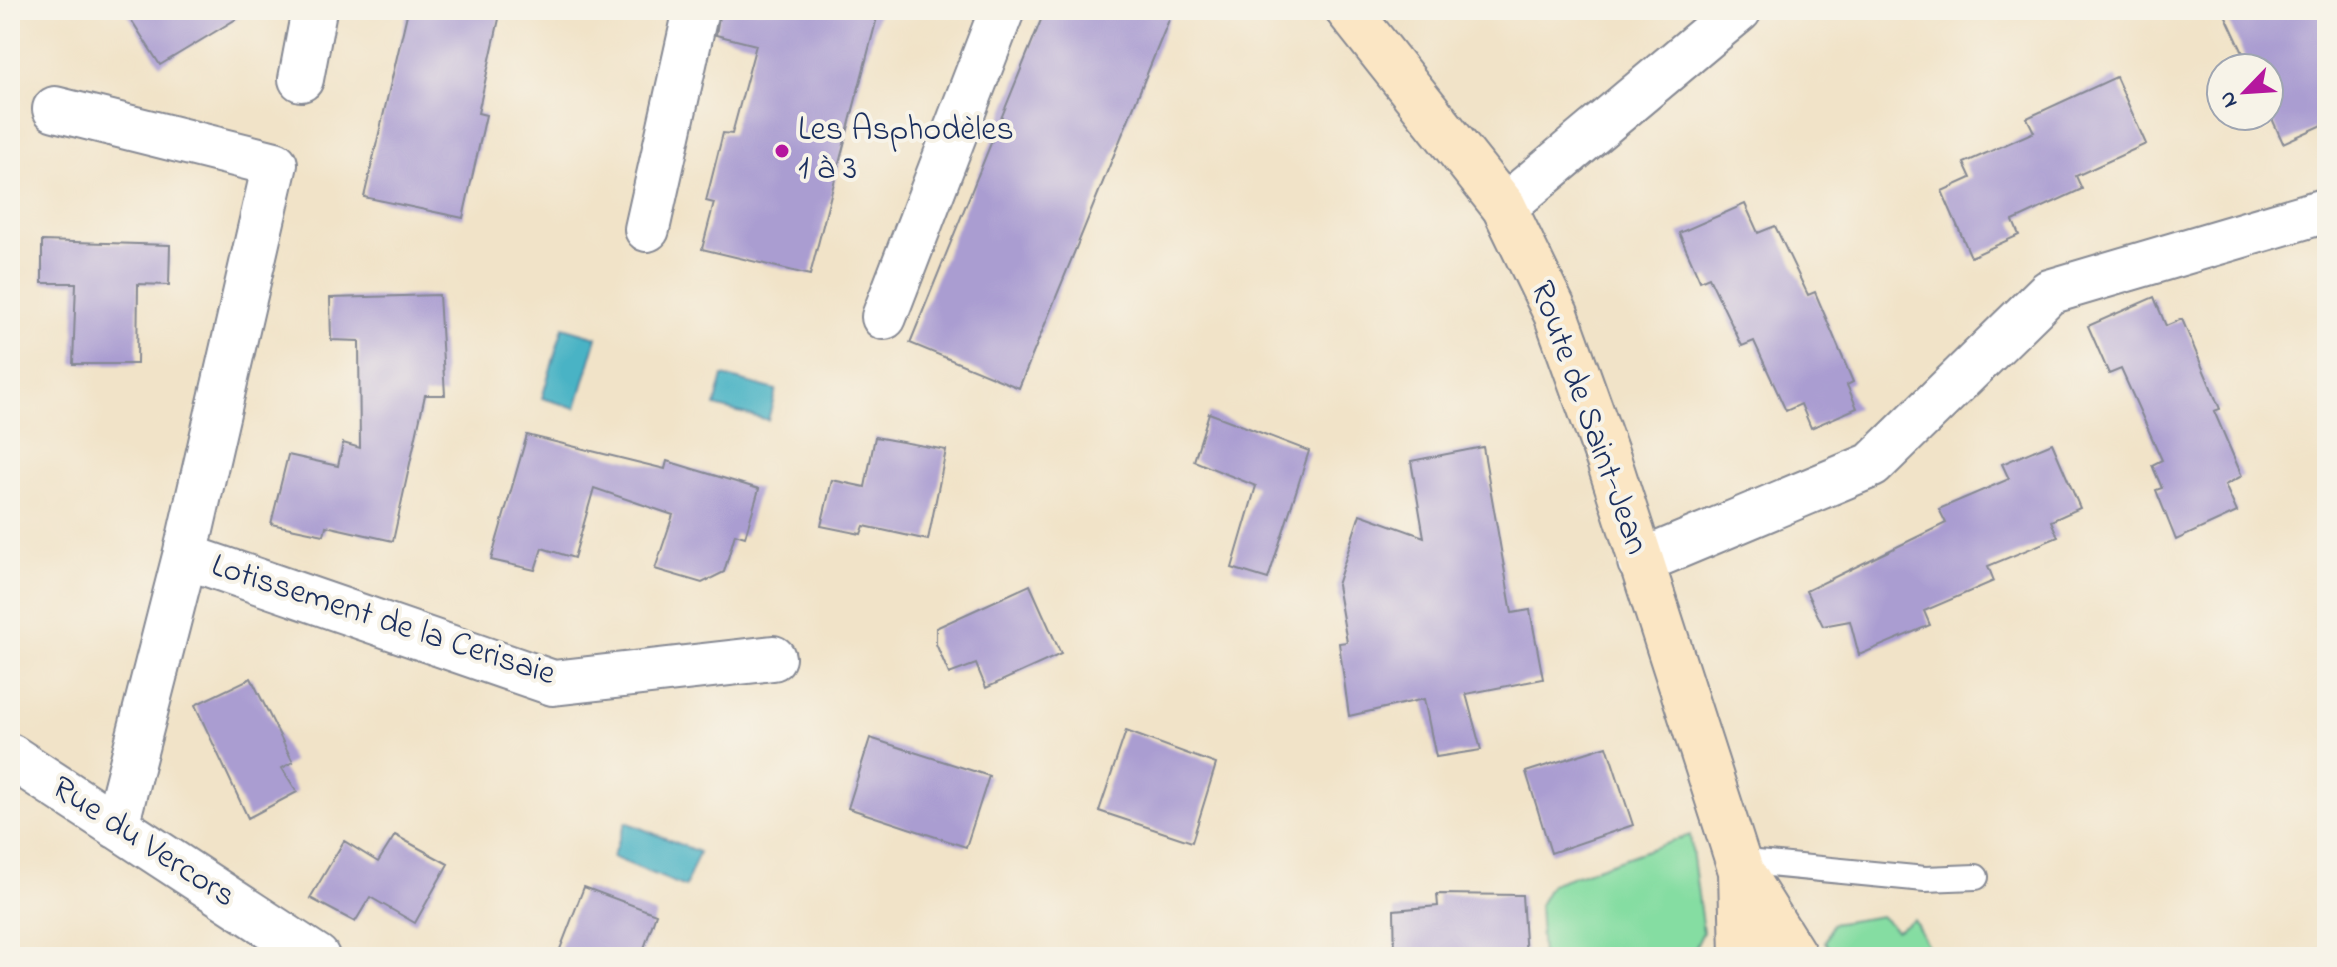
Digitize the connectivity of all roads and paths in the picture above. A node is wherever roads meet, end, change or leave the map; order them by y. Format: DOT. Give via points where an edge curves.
graph roads {
  1 [pos="314,10"];
  2 [pos="696,10"];
  3 [pos="1002,10"];
  4 [pos="1348,10"];
  5 [pos="1739,10"];
  6 [pos="301,79"];
  7 [pos="55,109"];
  8 [pos="1504,207"];
  9 [pos="2327,210"];
  10 [pos="647,229"];
  11 [pos="884,317"];
  12 [pos="185,556"];
  13 [pos="1640,562"];
  14 [pos="773,658"];
  15 [pos="10,756"];
  16 [pos="116,826"];
  17 [pos="1739,866"];
  18 [pos="1976,877"];
  19 [pos="1735,946"];
  20 [pos="317,957"];
  21 [pos="1795,957"];
  1 -- 6 [label="street"];
  2 -- 10 [label="street"];
  3 -- 11 [label="street"];
  4 -- 8 [label="main road, Route de Saint-Jean"];
  5 -- 8 [label="street"];
  7 -- 12 [label="street, Lotissement de la Cerisaie" via="275,164"];
  8 -- 13 [label="main road, Route de Saint-Jean" via="1556,314"];
  9 -- 13 [label="street" via="2049,292 1872,465"];
  12 -- 14 [label="street, Lotissement de la Cerisaie" via="553,683"];
  12 -- 16 [label="street, Lotissement de la Cerisaie"];
  13 -- 17 [label="main road, Route de Saint-Jean"];
  15 -- 16 [label="street, Rue du Vercors"];
  16 -- 20 [label="street, Rue du Vercors"];
  17 -- 18 [label="lane" via="1925,879"];
  17 -- 19 [label="main road, Route de Saint-Jean"];
  17 -- 21 [label="main road, Route de Saint-Jean"];
}
